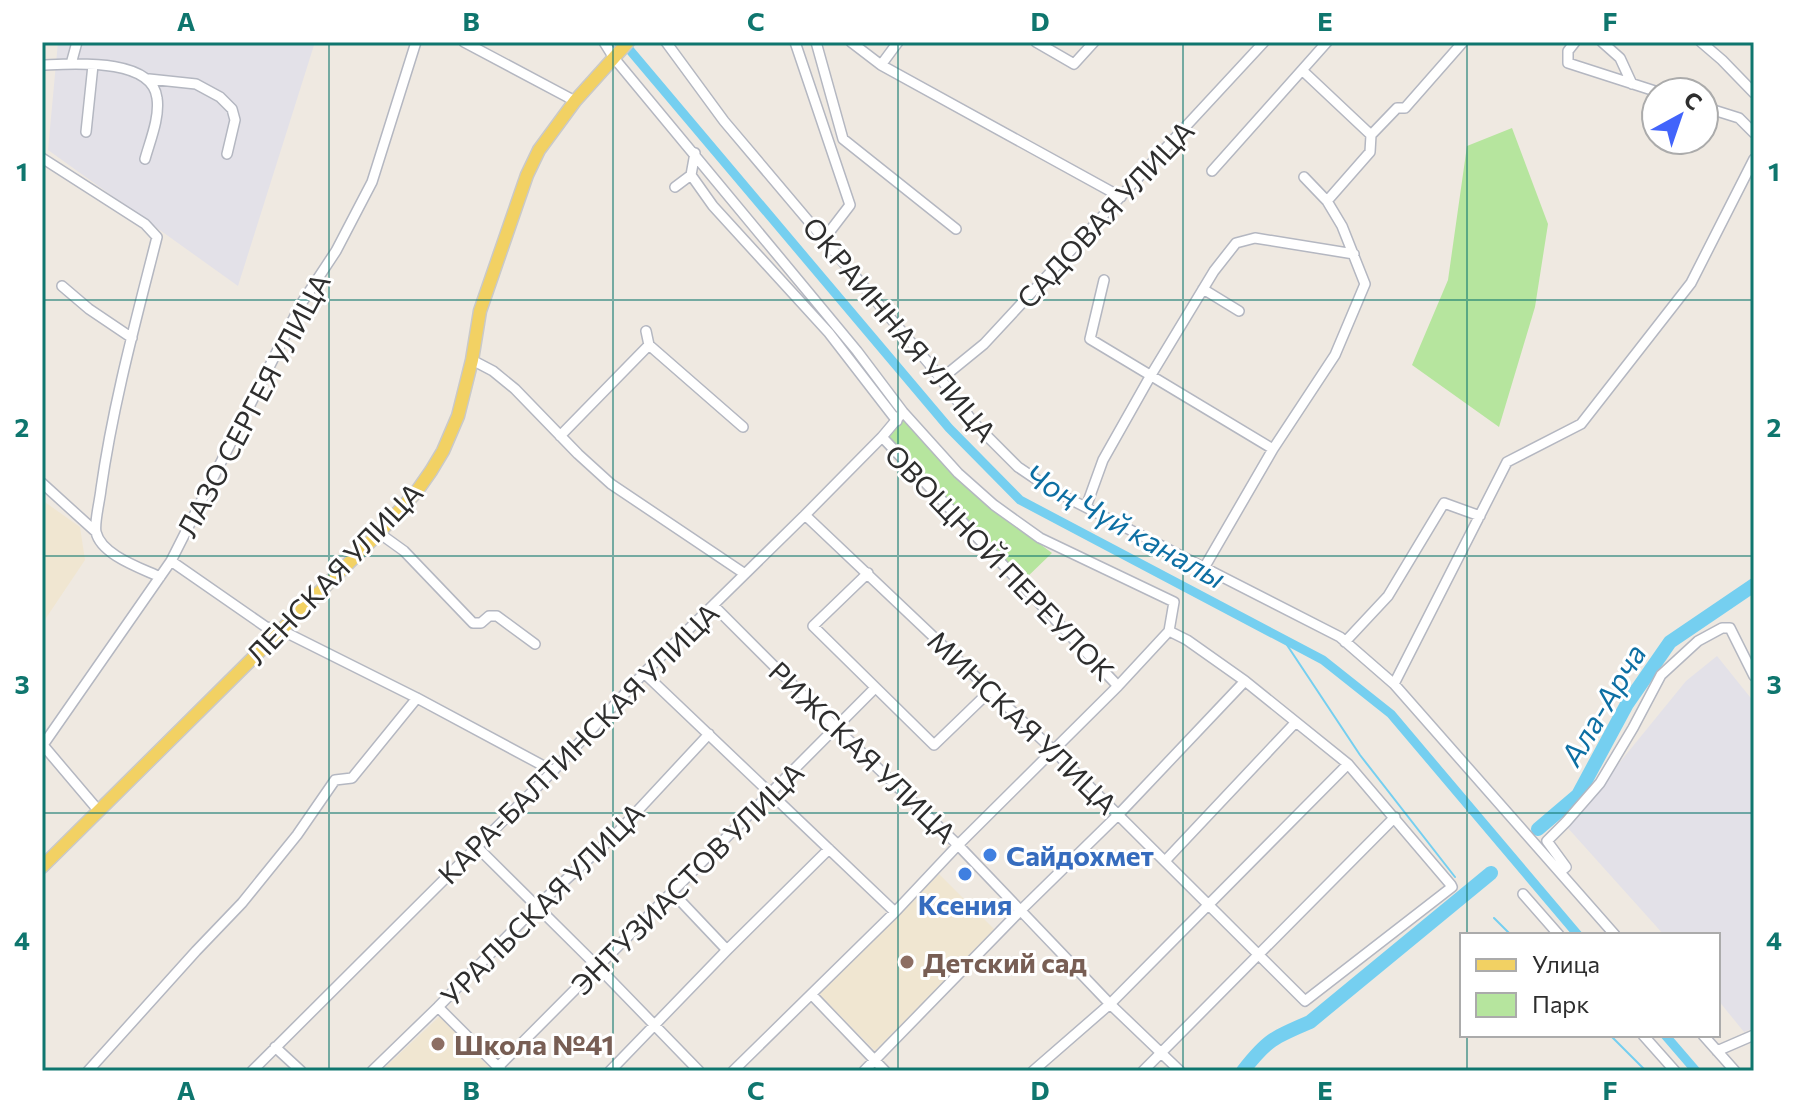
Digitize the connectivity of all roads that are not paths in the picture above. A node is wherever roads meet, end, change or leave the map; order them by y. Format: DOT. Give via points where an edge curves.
graph roads {
  1 [pos="77,42"];
  2 [pos="416,42"];
  3 [pos="464,42"];
  4 [pos="604,42"];
  5 [pos="628,42"];
  6 [pos="666,42"];
  7 [pos="795,42"];
  8 [pos="816,42"];
  9 [pos="851,42"];
  10 [pos="898,42"];
  11 [pos="1036,42"];
  12 [pos="1094,42"];
  13 [pos="1264,42"];
  14 [pos="1327,42"];
  15 [pos="1463,42"];
  16 [pos="1575,42"];
  17 [pos="1602,42"];
  18 [pos="1701,42"];
  19 [pos="616,55"];
  20 [pos="71,64"];
  21 [pos="42,65"];
  22 [pos="93,65"];
  23 [pos="881,65"];
  24 [pos="1303,71"];
  25 [pos="149,79"];
  26 [pos="1632,84"];
  27 [pos="1640,86"];
  28 [pos="1754,93"];
  29 [pos="575,101"];
  30 [pos="1720,112"];
  31 [pos="86,132"];
  32 [pos="1754,133"];
  33 [pos="1371,135"];
  34 [pos="695,153"];
  35 [pos="227,154"];
  36 [pos="42,158"];
  37 [pos="145,159"];
  38 [pos="1754,159"];
  39 [pos="1212,171"];
  40 [pos="691,175"];
  41 [pos="1304,177"];
  42 [pos="675,187"];
  43 [pos="1121,197"];
  44 [pos="1327,201"];
  45 [pos="956,229"];
  46 [pos="824,239"];
  47 [pos="1354,254"];
  48 [pos="1104,280"];
  49 [pos="62,286"];
  50 [pos="1203,289"];
  51 [pos="1239,311"];
  52 [pos="646,331"];
  53 [pos="132,338"];
  54 [pos="649,345"];
  55 [pos="472,360"];
  56 [pos="1151,375"];
  57 [pos="941,379"];
  58 [pos="900,417"];
  59 [pos="743,427"];
  60 [pos="560,436"];
  61 [pos="882,437"];
  62 [pos="1273,449"];
  63 [pos="42,483"];
  64 [pos="1086,507"];
  65 [pos="805,515"];
  66 [pos="1480,516"];
  67 [pos="96,532"];
  68 [pos="379,533"];
  69 [pos="171,561"];
  70 [pos="1204,568"];
  71 [pos="868,573"];
  72 [pos="745,574"];
  73 [pos="160,577"];
  74 [pos="714,606"];
  75 [pos="281,630"];
  76 [pos="1169,631"];
  77 [pos="1345,642"];
  78 [pos="535,644"];
  79 [pos="644,673"];
  80 [pos="1754,676"];
  81 [pos="1245,681"];
  82 [pos="1394,684"];
  83 [pos="1118,686"];
  84 [pos="875,688"];
  85 [pos="991,690"];
  86 [pos="417,698"];
  87 [pos="1295,723"];
  88 [pos="836,728"];
  89 [pos="709,734"];
  90 [pos="43,745"];
  91 [pos="1054,751"];
  92 [pos="1348,764"];
  93 [pos="553,771"];
  94 [pos="772,794"];
  95 [pos="98,810"];
  96 [pos="1119,814"];
  97 [pos="1395,817"];
  98 [pos="958,845"];
  99 [pos="476,846"];
  100 [pos="829,849"];
  101 [pos="1165,861"];
  102 [pos="42,867"];
  103 [pos="1560,872"];
  104 [pos="673,893"];
  105 [pos="1523,894"];
  106 [pos="1209,905"];
  107 [pos="537,906"];
  108 [pos="1021,910"];
  109 [pos="895,912"];
  110 [pos="1557,933"];
  111 [pos="1613,933"];
  112 [pos="727,950"];
  113 [pos="1259,955"];
  114 [pos="598,967"];
  115 [pos="812,995"];
  116 [pos="1110,1004"];
  117 [pos="438,1007"];
  118 [pos="654,1025"];
  119 [pos="1754,1035"];
  120 [pos="1645,1037"];
  121 [pos="1705,1037"];
  122 [pos="275,1047"];
  123 [pos="1717,1051"];
  124 [pos="1160,1053"];
  125 [pos="875,1060"];
  126 [pos="500,1069"];
  127 [pos="88,1071"];
  128 [pos="252,1071"];
  129 [pos="301,1071"];
  130 [pos="372,1071"];
  131 [pos="610,1071"];
  132 [pos="699,1071"];
  133 [pos="733,1071"];
  134 [pos="864,1071"];
  135 [pos="885,1071"];
  136 [pos="1033,1071"];
  137 [pos="1143,1071"];
  138 [pos="1180,1071"];
  139 [pos="1675,1071"];
  140 [pos="1735,1071"];
  1 -- 20 [label="street"];
  2 -- 69 [label="street, ЛАЗО СЕРГЕЯ УЛИЦА" via="372,182 301,304"];
  3 -- 29 [label="street"];
  4 -- 19 [label="street"];
  5 -- 19 [label="main road, ЛЕНСКАЯ УЛИЦА"];
  6 -- 46 [label="street, ОКРАИННАЯ УЛИЦА" via="724,121"];
  7 -- 46 [label="street" via="850,205"];
  8 -- 45 [label="street" via="843,139"];
  9 -- 23 [label="street"];
  10 -- 23 [label="street"];
  11 -- 12 [label="street" via="1074,64"];
  13 -- 43 [label="street, САДОВАЯ УЛИЦА"];
  14 -- 24 [label="street"];
  15 -- 33 [label="street" via="1405,108 1397,108"];
  16 -- 26 [label="street" via="1568,63"];
  17 -- 26 [label="street" via="1620,58"];
  18 -- 28 [label="street"];
  19 -- 29 [label="main road, ЛЕНСКАЯ УЛИЦА"];
  19 -- 34 [label="street"];
  20 -- 21 [label="street"];
  20 -- 22 [label="street"];
  22 -- 25 [label="street" via="138,72"];
  22 -- 31 [label="street"];
  23 -- 43 [label="street"];
  24 -- 33 [label="street"];
  24 -- 39 [label="street"];
  25 -- 35 [label="street" via="196,84 220,97 235,120"];
  25 -- 37 [label="street" via="158,101"];
  26 -- 27 [label="street"];
  29 -- 55 [label="main road, ЛЕНСКАЯ УЛИЦА" via="527,175 480,311"];
  30 -- 32 [label="street" via="1739,118"];
  33 -- 44 [label="street" via="1370,152"];
  34 -- 40 [label="street"];
  34 -- 58 [label="street" via="857,351"];
  36 -- 53 [label="street" via="157,237"];
  38 -- 66 [label="street" via="1682,295 1581,424 1507,462"];
  40 -- 42 [label="street"];
  40 -- 58 [label="street, ОВОЩНОЙ ПЕРЕУЛОК"];
  41 -- 44 [label="street"];
  43 -- 57 [label="street, САДОВАЯ УЛИЦА" via="984,344"];
  44 -- 47 [label="street"];
  46 -- 57 [label="street, ОКРАИННАЯ УЛИЦА"];
  47 -- 50 [label="street" via="1255,238 1236,243"];
  47 -- 62 [label="street" via="1365,284 1335,355"];
  48 -- 56 [label="street" via="1090,339"];
  49 -- 53 [label="street"];
  50 -- 51 [label="street"];
  50 -- 56 [label="street"];
  52 -- 54 [label="street"];
  53 -- 67 [label="street"];
  54 -- 59 [label="street"];
  54 -- 60 [label="street"];
  55 -- 60 [label="street" via="515,389"];
  55 -- 68 [label="main road, ЛЕНСКАЯ УЛИЦА" via="443,451 417,491"];
  56 -- 62 [label="street"];
  56 -- 64 [label="street" via="1103,460"];
  57 -- 64 [label="street, ОКРАИННАЯ УЛИЦА" via="974,423 1018,467"];
  58 -- 61 [label="street, КАРА-БАЛТИНСКАЯ УЛИЦА"];
  58 -- 76 [label="street" via="994,505 1040,538 1174,602"];
  60 -- 72 [label="street" via="611,484"];
  61 -- 65 [label="street, КАРА-БАЛТИНСКАЯ УЛИЦА"];
  61 -- 83 [label="street, ОВОЩНОЙ ПЕРЕУЛОК"];
  62 -- 70 [label="street"];
  63 -- 67 [label="street"];
  64 -- 70 [label="street, ОКРАИННАЯ УЛИЦА"];
  65 -- 71 [label="street, МИНСКАЯ УЛИЦА"];
  65 -- 72 [label="street, КАРА-БАЛТИНСКАЯ УЛИЦА"];
  66 -- 77 [label="street" via="1444,503 1388,596"];
  66 -- 82 [label="street"];
  67 -- 73 [label="street" via="116,556"];
  68 -- 75 [label="main road, ЛЕНСКАЯ УЛИЦА"];
  68 -- 78 [label="street" via="404,551 473,623 497,616"];
  69 -- 73 [label="street, ЛАЗО СЕРГЕЯ УЛИЦА"];
  69 -- 75 [label="street" via="266,627"];
  70 -- 77 [label="street, ОКРАИННАЯ УЛИЦА"];
  71 -- 84 [label="street" via="813,626"];
  71 -- 85 [label="street, МИНСКАЯ УЛИЦА"];
  72 -- 74 [label="street, КАРА-БАЛТИНСКАЯ УЛИЦА"];
  73 -- 90 [label="street, ЛАЗО СЕРГЕЯ УЛИЦА"];
  74 -- 79 [label="street, КАРА-БАЛТИНСКАЯ УЛИЦА"];
  74 -- 88 [label="street, РИЖСКАЯ УЛИЦА"];
  75 -- 86 [label="street"];
  75 -- 95 [label="main road, ЛЕНСКАЯ УЛИЦА"];
  76 -- 81 [label="street"];
  76 -- 83 [label="street"];
  77 -- 82 [label="street, ОКРАИННАЯ УЛИЦА"];
  79 -- 89 [label="street"];
  79 -- 93 [label="street, КАРА-БАЛТИНСКАЯ УЛИЦА"];
  80 -- 103 [label="street" via="1730,628 1698,641 1661,675 1600,783 1547,841 1566,867"];
  81 -- 87 [label="street"];
  81 -- 96 [label="street"];
  82 -- 103 [label="street, ОКРАИННАЯ УЛИЦА"];
  83 -- 91 [label="street"];
  84 -- 85 [label="street" via="934,745"];
  84 -- 88 [label="street, ЭНТУЗИАСТОВ УЛИЦА"];
  85 -- 91 [label="street, МИНСКАЯ УЛИЦА"];
  86 -- 93 [label="street"];
  86 -- 127 [label="street" via="352,778 335,780 242,903"];
  87 -- 92 [label="street"];
  87 -- 101 [label="street"];
  88 -- 94 [label="street, ЭНТУЗИАСТОВ УЛИЦА"];
  88 -- 98 [label="street, РИЖСКАЯ УЛИЦА"];
  89 -- 94 [label="street"];
  89 -- 107 [label="street, УРАЛЬСКАЯ УЛИЦА" via="616,834"];
  90 -- 95 [label="street"];
  91 -- 96 [label="street, МИНСКАЯ УЛИЦА"];
  91 -- 98 [label="street"];
  92 -- 97 [label="street"];
  92 -- 106 [label="street"];
  93 -- 99 [label="street, КАРА-БАЛТИНСКАЯ УЛИЦА"];
  94 -- 100 [label="street"];
  94 -- 104 [label="street, ЭНТУЗИАСТОВ УЛИЦА"];
  95 -- 102 [label="main road, ЛЕНСКАЯ УЛИЦА"];
  96 -- 101 [label="street, МИНСКАЯ УЛИЦА"];
  96 -- 108 [label="street"];
  97 -- 113 [label="street"];
  97 -- 113 [label="street, МИНСКАЯ УЛИЦА" via="1452,887 1305,1001"];
  98 -- 108 [label="street, РИЖСКАЯ УЛИЦА"];
  98 -- 109 [label="street"];
  99 -- 107 [label="street"];
  99 -- 122 [label="street, КАРА-БАЛТИНСКАЯ УЛИЦА"];
  100 -- 109 [label="street"];
  100 -- 112 [label="street"];
  101 -- 106 [label="street, МИНСКАЯ УЛИЦА"];
  103 -- 111 [label="street, ОКРАИННАЯ УЛИЦА"];
  104 -- 112 [label="street"];
  104 -- 114 [label="street, ЭНТУЗИАСТОВ УЛИЦА"];
  105 -- 110 [label="street"];
  106 -- 113 [label="street, МИНСКАЯ УЛИЦА"];
  106 -- 116 [label="street"];
  107 -- 114 [label="street"];
  107 -- 117 [label="street, УРАЛЬСКАЯ УЛИЦА"];
  108 -- 116 [label="street, РИЖСКАЯ УЛИЦА"];
  108 -- 125 [label="street"];
  109 -- 115 [label="street"];
  112 -- 118 [label="street"];
  113 -- 124 [label="street"];
  114 -- 118 [label="street"];
  114 -- 126 [label="street, ЭНТУЗИАСТОВ УЛИЦА"];
  115 -- 125 [label="street"];
  115 -- 133 [label="street"];
  116 -- 124 [label="street, РИЖСКАЯ УЛИЦА"];
  116 -- 136 [label="street"];
  117 -- 126 [label="street"];
  117 -- 130 [label="street, УРАЛЬСКАЯ УЛИЦА"];
  118 -- 131 [label="street"];
  118 -- 132 [label="street"];
  119 -- 123 [label="street"];
  120 -- 139 [label="street"];
  121 -- 123 [label="street"];
  122 -- 128 [label="street, КАРА-БАЛТИНСКАЯ УЛИЦА"];
  122 -- 129 [label="street"];
  123 -- 140 [label="street"];
  124 -- 137 [label="street"];
  124 -- 138 [label="street, РИЖСКАЯ УЛИЦА"];
  125 -- 134 [label="street"];
  125 -- 135 [label="street"];
}
